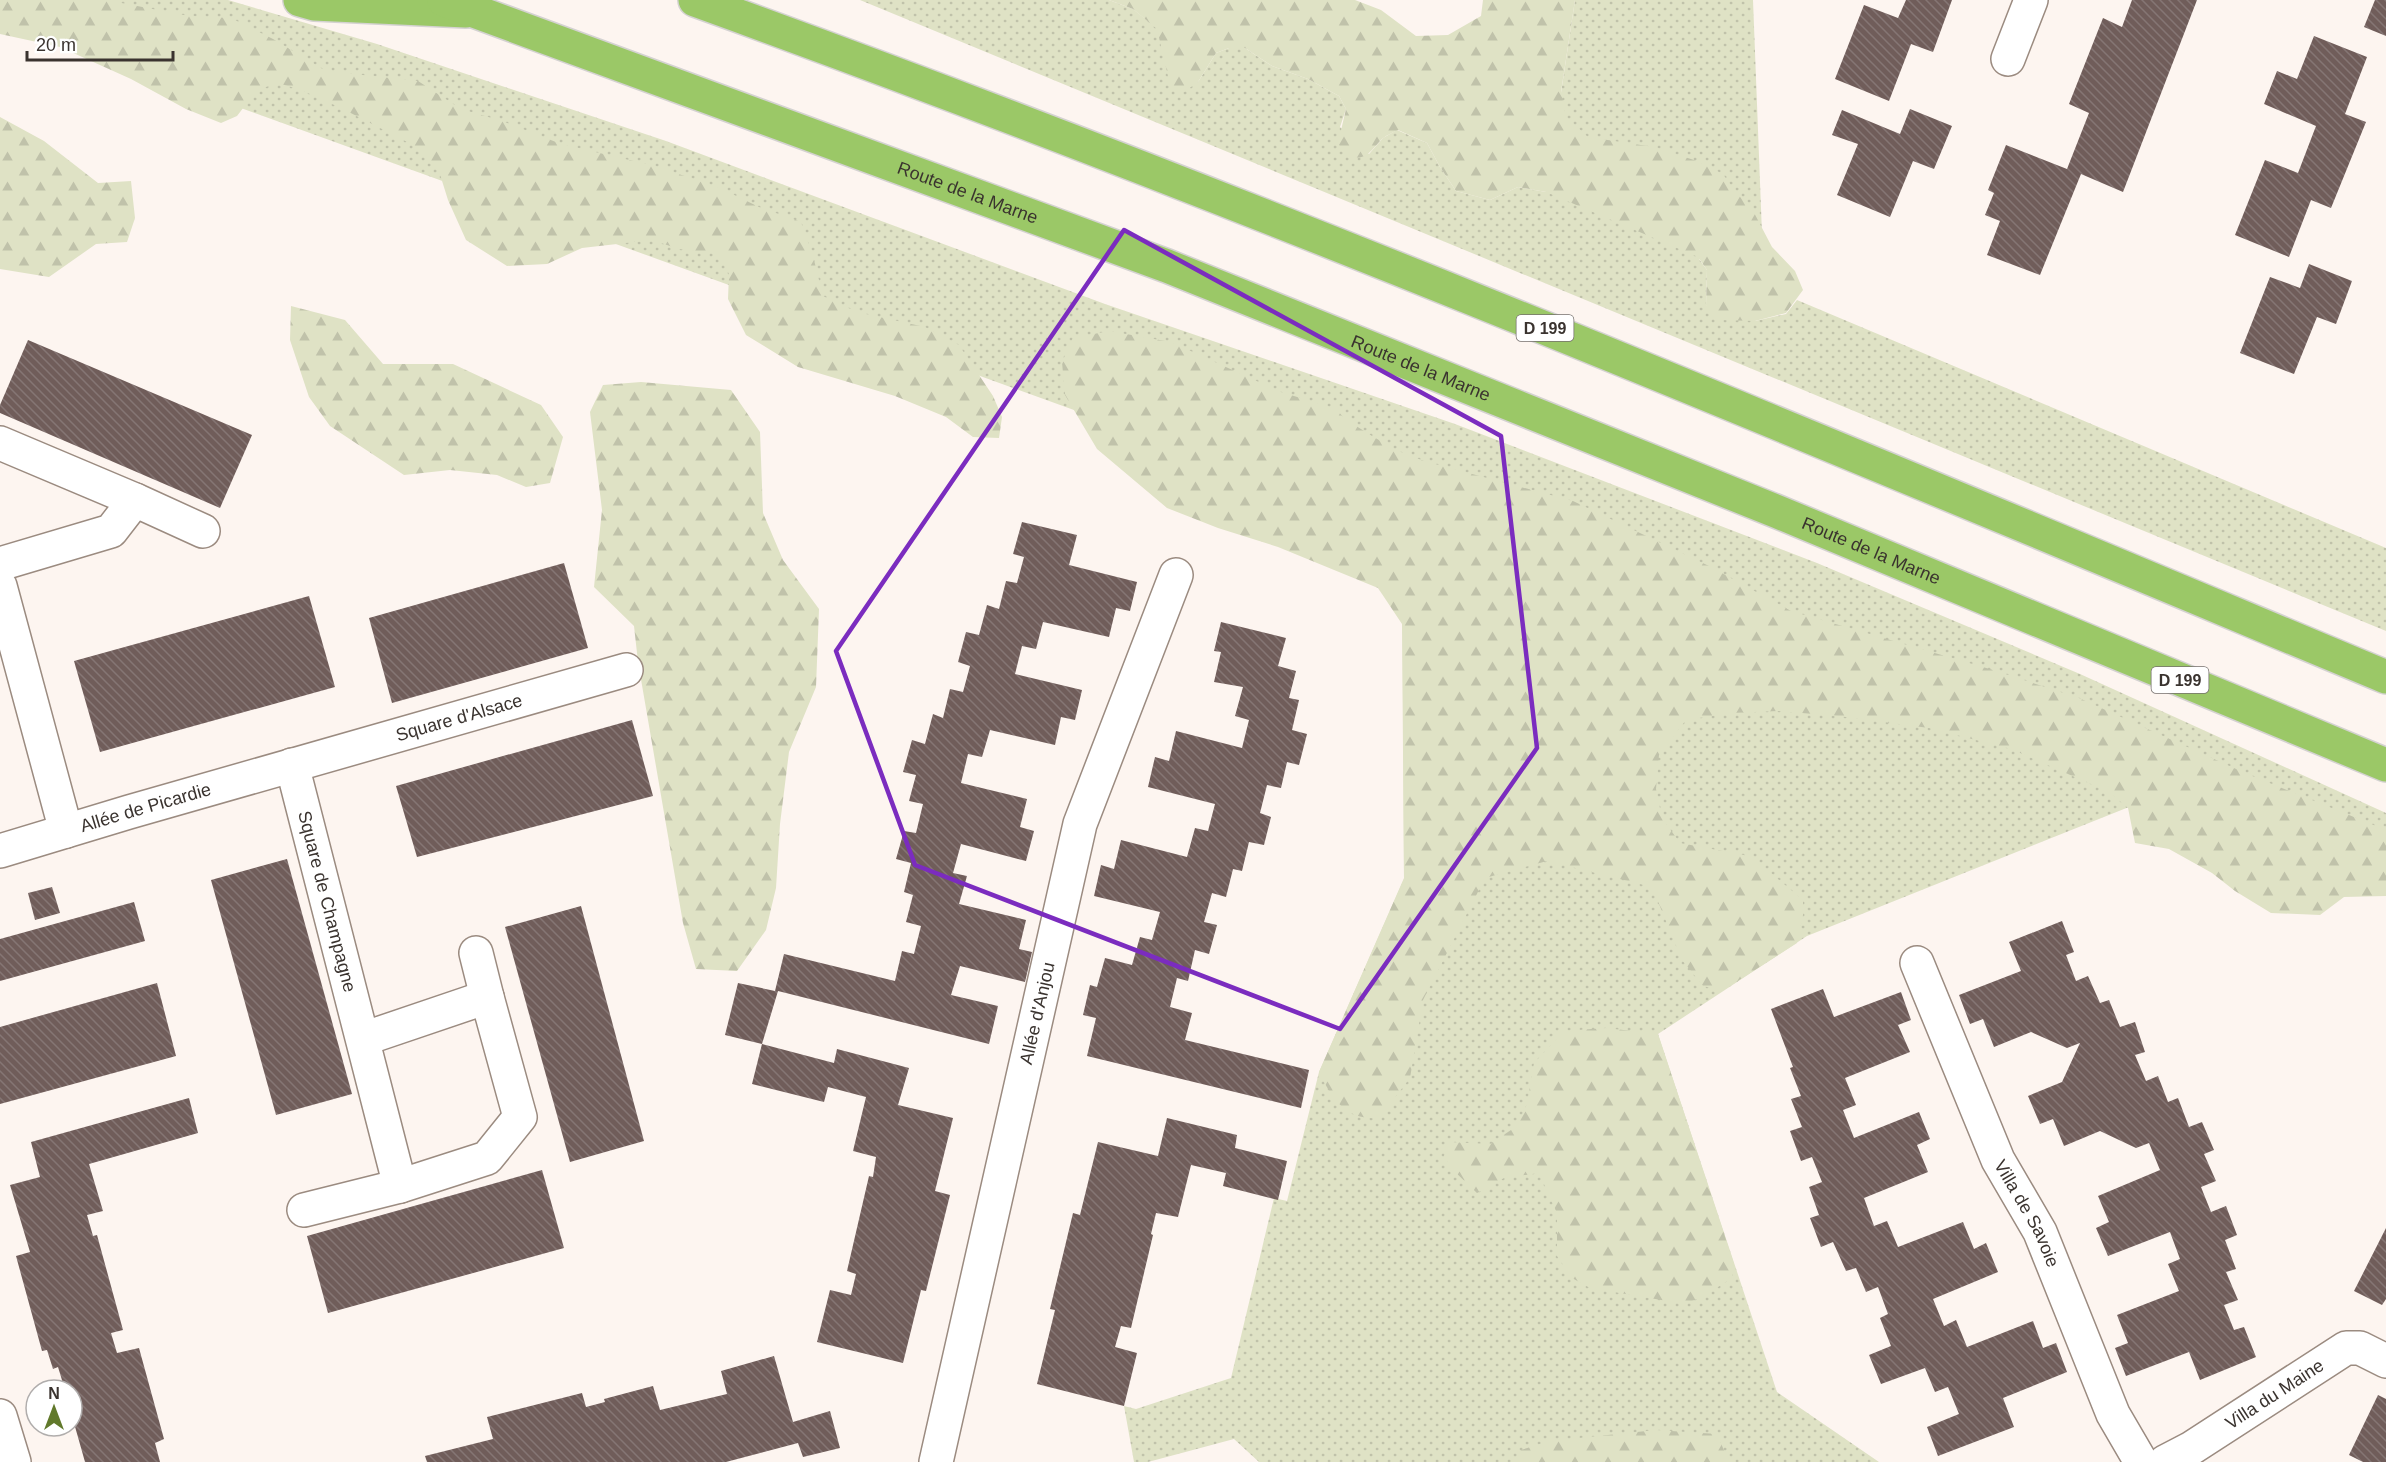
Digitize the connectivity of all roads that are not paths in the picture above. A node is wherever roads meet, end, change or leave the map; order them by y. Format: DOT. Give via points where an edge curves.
graph roads {
  1 [pos="300,0"];
  2 [pos="695,0"];
  3 [pos="2031,0"];
  4 [pos="458,6"];
  5 [pos="2008,59"];
  6 [pos="0,443"];
  7 [pos="135,500"];
  8 [pos="202,531"];
  9 [pos="0,564"];
  10 [pos="1176,575"];
  11 [pos="0,586"];
  12 [pos="626,670"];
  13 [pos="2386,677"];
  14 [pos="292,765"];
  15 [pos="2386,765"];
  16 [pos="66,831"];
  17 [pos="0,851"];
  18 [pos="476,953"];
  19 [pos="1917,963"];
  20 [pos="487,997"];
  21 [pos="363,1039"];
  22 [pos="400,1186"];
  23 [pos="304,1210"];
  24 [pos="2386,1361"];
  25 [pos="0,1416"];
  26 [pos="14,1462"];
  27 [pos="936,1462"];
  28 [pos="2141,1462"];
  29 [pos="2165,1462"];
  1 -- 4 [label="highway, Route de la Marne" via="314,4"];
  2 -- 13 [label="highway, D 199" via="1173,179 1457,292"];
  3 -- 5 [label="street"];
  4 -- 15 [label="highway, Route de la Marne / D 199" via="1167,266 1778,512"];
  6 -- 7 [label="street"];
  7 -- 8 [label="street"];
  7 -- 9 [label="street" via="111,531"];
  10 -- 27 [label="street, Allée d'Anjou" via="1080,824"];
  11 -- 16 [label="street"];
  12 -- 14 [label="street, Square d'Alsace"];
  14 -- 16 [label="street, Allée de Picardie"];
  14 -- 21 [label="street, Square de Champagne"];
  16 -- 17 [label="street, Allée de Picardie"];
  18 -- 20 [label="street"];
  19 -- 28 [label="street, Villa de Savoie" via="1998,1160 2040,1232 2112,1414"];
  20 -- 21 [label="street"];
  20 -- 22 [label="street" via="520,1117 487,1158"];
  21 -- 22 [label="street, Square de Champagne"];
  22 -- 23 [label="street"];
  24 -- 29 [label="street, Villa du Maine" via="2360,1347 2346,1347"];
  25 -- 26 [label="street"];
}
